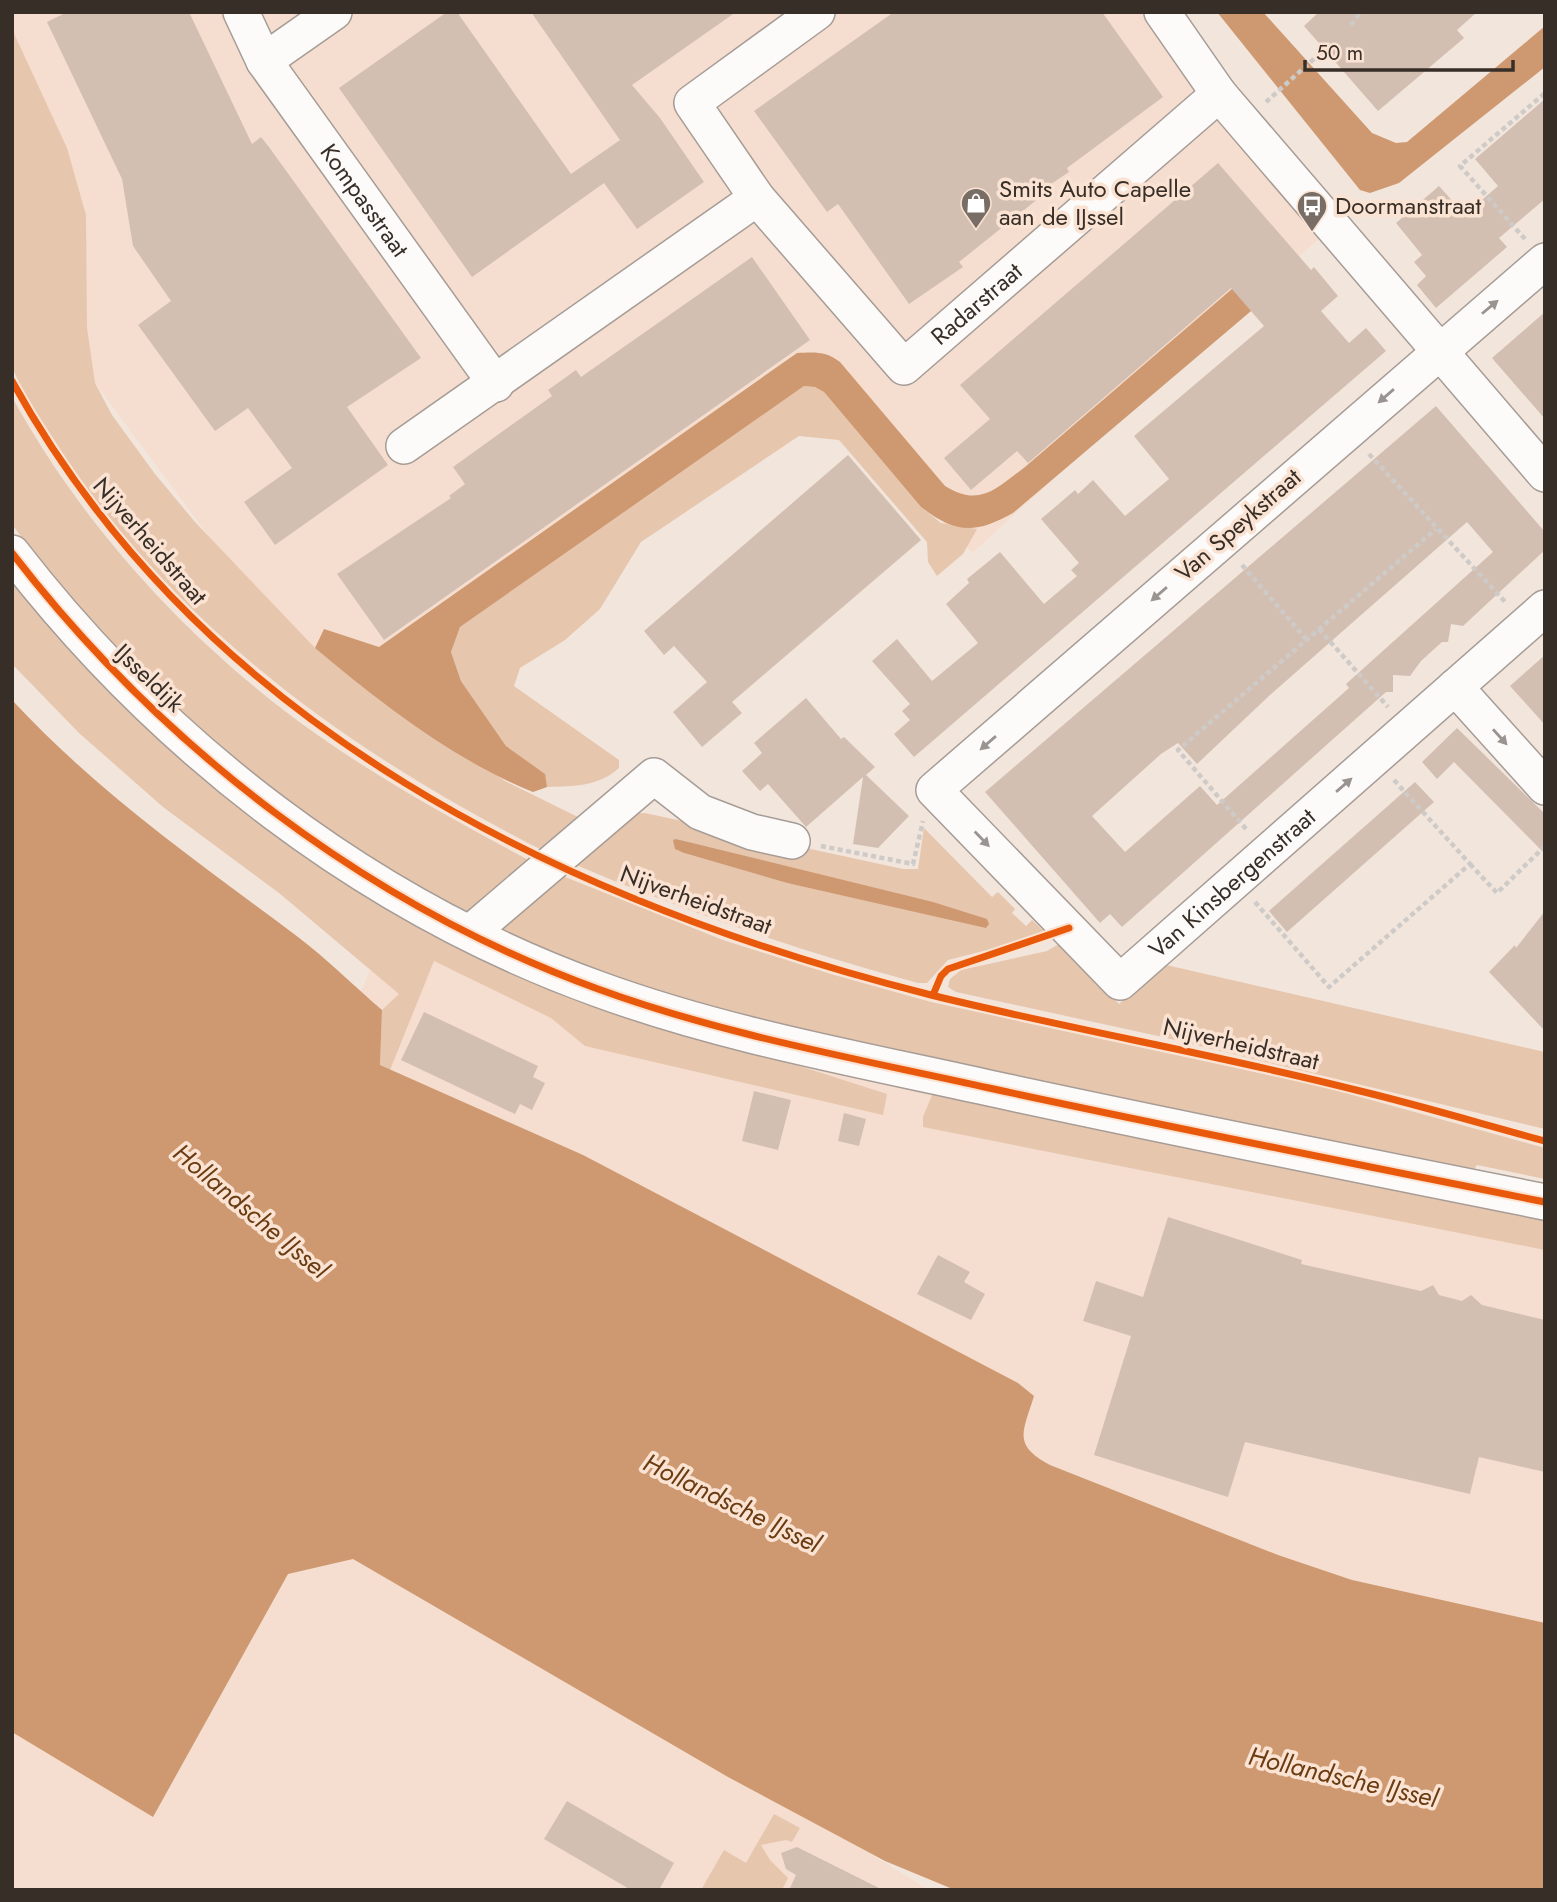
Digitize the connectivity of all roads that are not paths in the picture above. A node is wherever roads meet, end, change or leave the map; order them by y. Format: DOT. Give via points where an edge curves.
graph roads {
  1 [pos="241,12"];
  2 [pos="334,12"];
  3 [pos="817,12"];
  4 [pos="1162,12"];
  5 [pos="264,61"];
  6 [pos="1219,94"];
  7 [pos="757,198"];
  8 [pos="1545,261"];
  9 [pos="1438,351"];
  10 [pos="496,384"];
  11 [pos="404,446"];
  12 [pos="1545,474"];
  13 [pos="12,553"];
  14 [pos="1535,616"];
  15 [pos="1455,687"];
  16 [pos="1545,787"];
  17 [pos="939,796"];
  18 [pos="792,841"];
  19 [pos="470,933"];
  20 [pos="1545,1202"];
  1 -- 5 [label="street, Kompasstraat"];
  2 -- 5 [label="street"];
  3 -- 7 [label="street" via="692,103"];
  4 -- 6 [label="street"];
  5 -- 10 [label="street, Kompasstraat"];
  6 -- 7 [label="street, Radarstraat" via="905,367"];
  6 -- 9 [label="street"];
  7 -- 10 [label="street"];
  9 -- 8 [label="street, Van Speykstraat, one-way"];
  9 -- 12 [label="street"];
  9 -- 17 [label="street, Van Speykstraat, one-way" via="1220,540"];
  10 -- 11 [label="street"];
  13 -- 19 [label="street, IJsseldijk" via="76,631 141,699 220,769 370,877"];
  14 -- 15 [label="street, Van Kinsbergenstraat"];
  15 -- 16 [label="street, one-way"];
  17 -- 15 [label="street, Van Kinsbergenstraat, one-way" via="1121,982"];
  18 -- 19 [label="street" via="700,812 654,776"];
  19 -- 20 [label="street" via="596,988 756,1036 1175,1128"];
}
